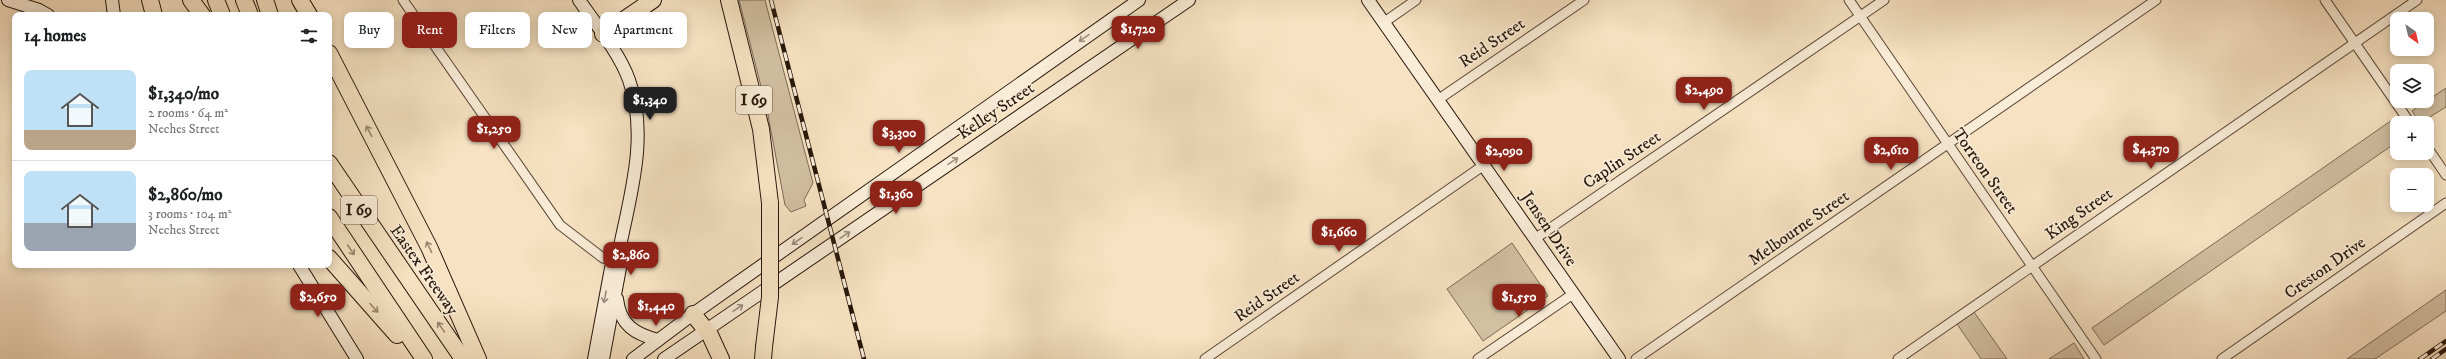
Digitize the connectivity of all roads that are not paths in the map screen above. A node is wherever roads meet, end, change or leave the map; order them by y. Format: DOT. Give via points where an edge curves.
graph roads {
  1 [pos="8,0"];
  2 [pos="112,0"];
  3 [pos="150,0"];
  4 [pos="191,0"];
  5 [pos="216,0"];
  6 [pos="244,0"];
  7 [pos="265,0"];
  8 [pos="300,0"];
  9 [pos="403,0"];
  10 [pos="579,0"];
  11 [pos="653,0"];
  12 [pos="729,0"];
  13 [pos="1139,0"];
  14 [pos="1189,0"];
  15 [pos="1368,0"];
  16 [pos="1416,0"];
  17 [pos="1584,0"];
  18 [pos="1849,0"];
  19 [pos="1884,0"];
  20 [pos="2156,0"];
  21 [pos="2326,0"];
  22 [pos="2417,0"];
  23 [pos="43,12"];
  24 [pos="114,12"];
  25 [pos="153,12"];
  26 [pos="200,12"];
  27 [pos="221,12"];
  28 [pos="249,12"];
  29 [pos="269,12"];
  30 [pos="307,12"];
  31 [pos="635,12"];
  32 [pos="1860,17"];
  33 [pos="1383,22"];
  34 [pos="600,30"];
  35 [pos="2355,42"];
  36 [pos="611,48"];
  37 [pos="332,59"];
  38 [pos="1438,99"];
  39 [pos="2405,116"];
  40 [pos="1948,145"];
  41 [pos="2434,157"];
  42 [pos="1484,165"];
  43 [pos="332,167"];
  44 [pos="2446,175"];
  45 [pos="2446,203"];
  46 [pos="332,221"];
  47 [pos="1536,238"];
  48 [pos="332,261"];
  49 [pos="617,261"];
  50 [pos="2032,266"];
  51 [pos="301,268"];
  52 [pos="1573,294"];
  53 [pos="616,296"];
  54 [pos="693,314"];
  55 [pos="706,330"];
  56 [pos="658,340"];
  57 [pos="763,353"];
  58 [pos="356,359"];
  59 [pos="419,359"];
  60 [pos="424,359"];
  61 [pos="463,359"];
  62 [pos="478,359"];
  63 [pos="594,359"];
  64 [pos="603,359"];
  65 [pos="633,359"];
  66 [pos="664,359"];
  67 [pos="721,359"];
  68 [pos="1206,359"];
  69 [pos="1478,359"];
  70 [pos="1620,359"];
  71 [pos="1636,359"];
  72 [pos="1898,359"];
  73 [pos="2096,359"];
  74 [pos="2222,359"];
  1 -- 23 [label="main road"];
  2 -- 24 [label="main road"];
  3 -- 25 [label="highway"];
  4 -- 26 [label="highway"];
  5 -- 27 [label="highway"];
  6 -- 28 [label="highway"];
  7 -- 29 [label="highway"];
  8 -- 30 [label="highway"];
  9 -- 49 [label="street" via="560,226 603,258"];
  10 -- 34 [label="main road"];
  11 -- 31 [label="highway"];
  12 -- 57 [label="highway, I 69, bridge" via="760,129 770,203 770,297"];
  13 -- 54 [label="main road, Kelley Street, one-way"];
  55 -- 14 [label="main road, Kelley Street, one-way"];
  15 -- 33 [label="main road, Jensen Drive"];
  16 -- 33 [label="street"];
  17 -- 38 [label="street, Reid Street"];
  18 -- 32 [label="street, Torreon Street"];
  19 -- 32 [label="street, Caplin Street"];
  20 -- 40 [label="street, Melbourne Street"];
  21 -- 35 [label="street"];
  22 -- 35 [label="street, King Street"];
  32 -- 40 [label="street, Torreon Street"];
  32 -- 47 [label="street, Caplin Street"];
  33 -- 38 [label="main road, Jensen Drive"];
  35 -- 39 [label="street"];
  35 -- 50 [label="street, King Street"];
  36 -- 49 [label="main road" via="628,78 636,104 639,131 637,158"];
  62 -- 37 [label="highway, one-way" via="429,247"];
  38 -- 42 [label="main road, Jensen Drive"];
  40 -- 50 [label="street, Torreon Street"];
  40 -- 71 [label="street, Melbourne Street"];
  41 -- 44 [label="street"];
  42 -- 47 [label="main road, Jensen Drive"];
  42 -- 68 [label="street, Reid Street"];
  61 -- 43 [label="highway, Eastex Freeway / I 69, one-way"];
  45 -- 74 [label="street, Creston Drive"];
  46 -- 60 [label="highway, I 69, one-way"];
  47 -- 52 [label="main road, Jensen Drive"];
  48 -- 59 [label="highway, one-way"];
  49 -- 53 [label="main road" via="620,268"];
  49 -- 63 [label="main road, one-way" via="611,268"];
  50 -- 72 [label="street, King Street"];
  50 -- 73 [label="street, Torreon Street"];
  51 -- 58 [label="main road"];
  52 -- 69 [label="street"];
  52 -- 70 [label="main road, Jensen Drive"];
  53 -- 56 [label="main road" via="621,317 627,326 643,336"];
  53 -- 64 [label="main road"];
  54 -- 55 [label="highway"];
  54 -- 56 [label="main road, Kelley Street"];
  55 -- 66 [label="main road, Kelley Street"];
  55 -- 67 [label="highway"];
  56 -- 65 [label="main road, Kelley Street"];
}
